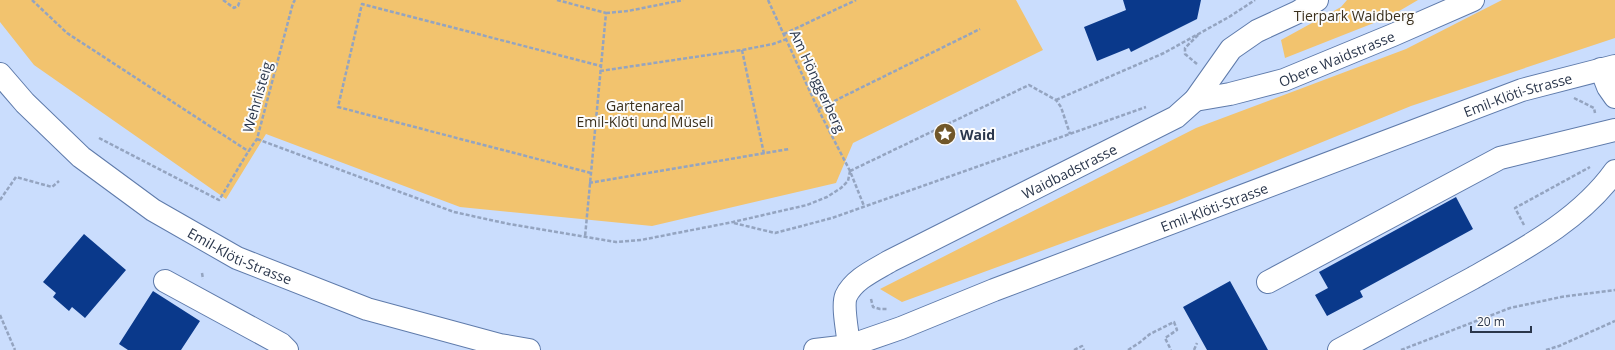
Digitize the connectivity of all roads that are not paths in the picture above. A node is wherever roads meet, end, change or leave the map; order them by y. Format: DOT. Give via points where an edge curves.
graph roads {
  1 [pos="1316,0"];
  2 [pos="1473,0"];
  3 [pos="1608,68"];
  4 [pos="0,74"];
  5 [pos="1615,97"];
  6 [pos="1195,100"];
  7 [pos="1615,130"];
  8 [pos="1605,168"];
  9 [pos="165,281"];
  10 [pos="1268,282"];
  11 [pos="849,346"];
  12 [pos="287,350"];
  13 [pos="529,350"];
  14 [pos="815,350"];
  15 [pos="1339,350"];
  1 -- 6 [label="street, Waidbadstrasse" via="1230,49"];
  2 -- 6 [label="street, Obere Waidstrasse" via="1284,80"];
  3 -- 5 [label="street" via="1608,87"];
  3 -- 11 [label="street, Emil-Klöti-Strasse" via="1522,90"];
  4 -- 13 [label="street, Emil-Klöti-Strasse" via="25,103 81,157 152,210 237,258 367,309 500,345"];
  6 -- 11 [label="street, Waidbadstrasse" via="1176,117 865,275 846,296"];
  7 -- 10 [label="street" via="1500,158"];
  8 -- 15 [label="street" via="1608,180 1569,220 1514,255"];
  9 -- 12 [label="street" via="281,344"];
  11 -- 14 [label="street, Emil-Klöti-Strasse"];
}
